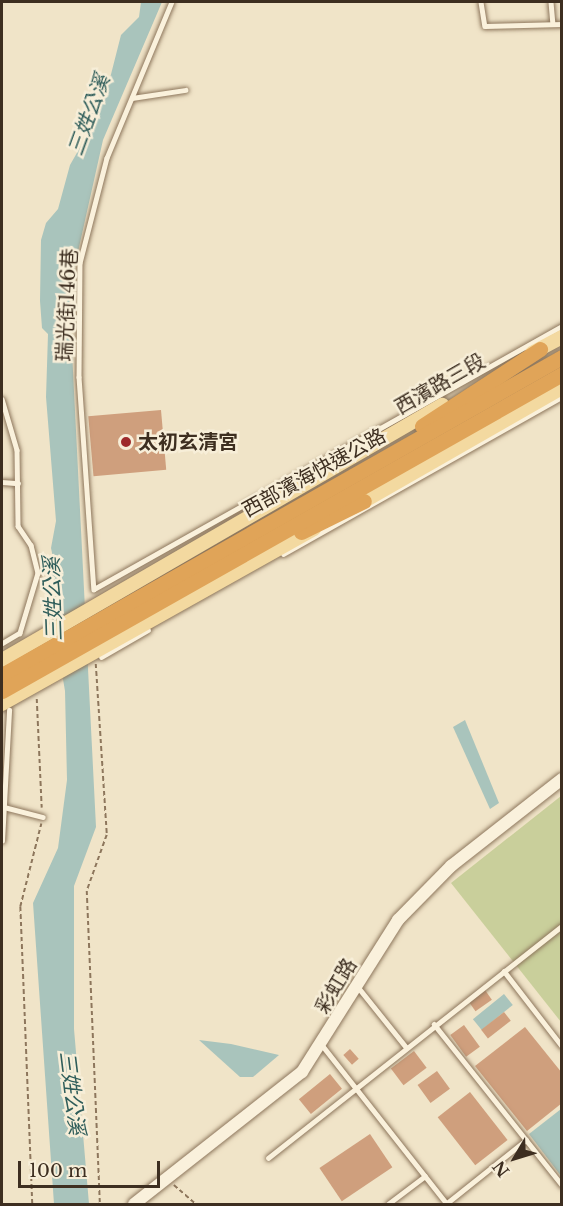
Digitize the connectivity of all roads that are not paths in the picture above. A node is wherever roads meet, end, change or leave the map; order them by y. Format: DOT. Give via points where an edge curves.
graph roads {
  1 [pos="172,2"];
  2 [pos="481,2"];
  3 [pos="551,2"];
  4 [pos="552,24"];
  5 [pos="561,24"];
  6 [pos="185,90"];
  7 [pos="132,98"];
  8 [pos="561,326"];
  9 [pos="561,337"];
  10 [pos="540,349"];
  11 [pos="561,357"];
  12 [pos="561,374"];
  13 [pos="561,388"];
  14 [pos="561,396"];
  15 [pos="2,399"];
  16 [pos="2,482"];
  17 [pos="18,483"];
  18 [pos="364,501"];
  19 [pos="303,504"];
  20 [pos="94,589"];
  21 [pos="172,594"];
  22 [pos="2,644"];
  23 [pos="91,644"];
  24 [pos="43,651"];
  25 [pos="2,660"];
  26 [pos="2,675"];
  27 [pos="2,691"];
  28 [pos="5,707"];
  29 [pos="2,714"];
  30 [pos="561,779"];
  31 [pos="4,807"];
  32 [pos="43,817"];
  33 [pos="2,841"];
  34 [pos="561,926"];
  35 [pos="504,971"];
  36 [pos="358,987"];
  37 [pos="434,1024"];
  38 [pos="322,1045"];
  39 [pos="561,1046"];
  40 [pos="406,1047"];
  41 [pos="356,1089"];
  42 [pos="526,1140"];
  43 [pos="267,1158"];
  44 [pos="425,1176"];
  45 [pos="561,1185"];
  46 [pos="134,1204"];
  47 [pos="388,1204"];
  48 [pos="447,1204"];
  1 -- 7 [label="lane, 瑞光街146巷"];
  2 -- 4 [label="lane" via="485,26"];
  3 -- 4 [label="lane"];
  4 -- 5 [label="lane"];
  6 -- 7 [label="lane"];
  7 -- 20 [label="lane, 瑞光街146巷" via="107,158 80,262 79,376"];
  8 -- 20 [label="lane, 西濱路三段"];
  9 -- 10 [label="main road, 西濱路三段"];
  10 -- 19 [label="highway"];
  10 -- 24 [label="main road, 西濱路三段" via="89,610"];
  11 -- 19 [label="highway, 西部濱海快速公路"];
  12 -- 21 [label="highway, 西部濱海快速公路"];
  13 -- 18 [label="main road"];
  14 -- 23 [label="lane"];
  15 -- 17 [label="lane" via="17,450"];
  16 -- 17 [label="lane"];
  17 -- 22 [label="lane" via="18,526 34,552 38,573 21,633"];
  18 -- 21 [label="highway"];
  18 -- 23 [label="main road"];
  19 -- 23 [label="highway, 西部濱海快速公路"];
  21 -- 23 [label="highway, 西部濱海快速公路"];
  23 -- 24 [label="highway"];
  23 -- 28 [label="main road"];
  24 -- 25 [label="main road"];
  24 -- 26 [label="highway"];
  24 -- 27 [label="highway"];
  28 -- 29 [label="lane"];
  28 -- 31 [label="lane"];
  30 -- 36 [label="street, 彩虹路" via="422,893 398,920"];
  31 -- 32 [label="lane"];
  31 -- 33 [label="lane"];
  34 -- 35 [label="lane"];
  35 -- 37 [label="lane"];
  35 -- 39 [label="lane"];
  36 -- 38 [label="street, 彩虹路"];
  36 -- 40 [label="lane"];
  37 -- 40 [label="lane"];
  37 -- 42 [label="lane"];
  38 -- 41 [label="lane"];
  38 -- 46 [label="street, 彩虹路" via="267,1105 170,1181"];
  40 -- 41 [label="lane"];
  41 -- 43 [label="lane"];
  41 -- 44 [label="lane"];
  42 -- 45 [label="lane"];
  42 -- 48 [label="lane"];
  44 -- 47 [label="lane"];
  44 -- 48 [label="lane"];
}
